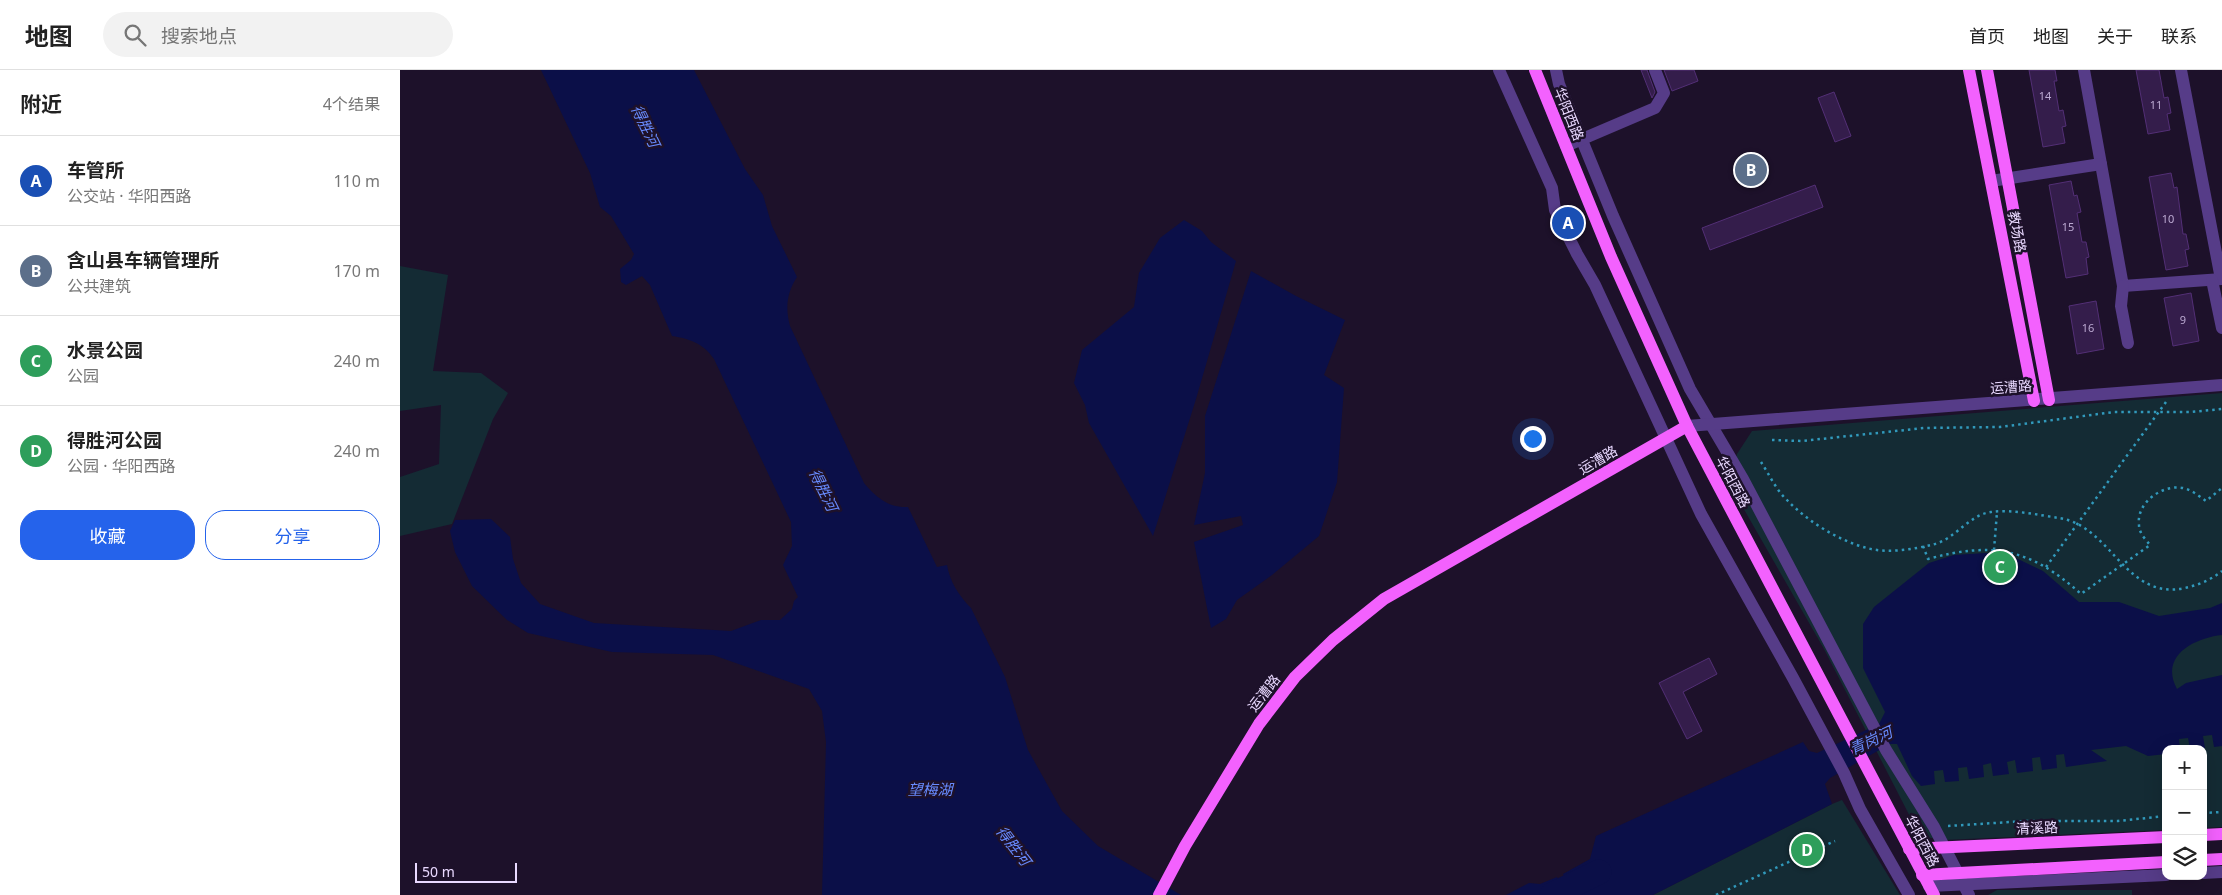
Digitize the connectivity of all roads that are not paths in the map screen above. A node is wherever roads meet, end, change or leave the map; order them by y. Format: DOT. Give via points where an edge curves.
graph roads {
  1 [pos="1499,70"];
  2 [pos="1535,70"];
  3 [pos="1556,70"];
  4 [pos="1655,70"];
  5 [pos="1969,70"];
  6 [pos="1987,70"];
  7 [pos="2084,70"];
  8 [pos="2181,70"];
  9 [pos="1582,139"];
  10 [pos="1566,146"];
  11 [pos="2101,164"];
  12 [pos="2008,179"];
  13 [pos="1991,181"];
  14 [pos="2218,279"];
  15 [pos="2123,286"];
  16 [pos="2222,328"];
  17 [pos="2128,343"];
  18 [pos="2222,385"];
  19 [pos="2049,400"];
  20 [pos="2034,401"];
  21 [pos="1710,423"];
  22 [pos="1686,426"];
  23 [pos="2222,834"];
  24 [pos="2207,835"];
  25 [pos="2162,837"];
  26 [pos="1944,847"];
  27 [pos="1910,849"];
  28 [pos="2222,859"];
  29 [pos="2207,860"];
  30 [pos="2162,862"];
  31 [pos="2222,872"];
  32 [pos="1958,873"];
  33 [pos="2207,873"];
  34 [pos="1922,875"];
  35 [pos="2162,875"];
  36 [pos="1967,890"];
  37 [pos="1931,891"];
  38 [pos="1159,895"];
  39 [pos="1910,895"];
  1 -- 39 [label="street" via="1552,188 1555,210 1576,254 1596,285 1701,514"];
  2 -- 10 [label="main road, 华阳西路"];
  3 -- 9 [label="street"];
  4 -- 9 [label="street" via="1664,93 1655,108"];
  5 -- 13 [label="main road, 教场路"];
  6 -- 12 [label="main road, 教场路"];
  7 -- 11 [label="street"];
  8 -- 14 [label="street"];
  9 -- 10 [label="street"];
  9 -- 21 [label="street" via="1686,380"];
  10 -- 22 [label="main road, 华阳西路"];
  11 -- 12 [label="street"];
  11 -- 15 [label="street"];
  12 -- 13 [label="street"];
  12 -- 19 [label="main road, 教场路"];
  13 -- 20 [label="main road, 教场路"];
  14 -- 15 [label="street"];
  14 -- 16 [label="street"];
  15 -- 17 [label="street" via="2121,306"];
  18 -- 19 [label="street, 运漕路"];
  19 -- 20 [label="street, 运漕路"];
  20 -- 21 [label="street, 运漕路"];
  21 -- 22 [label="street, 运漕路"];
  21 -- 26 [label="street" via="1743,479 1886,750"];
  22 -- 27 [label="main road, 华阳西路"];
  22 -- 38 [label="main road, 运漕路" via="1384,599 1333,640 1295,678 1259,724"];
  23 -- 24 [label="main road"];
  25 -- 26 [label="main road, 清溪路"];
  26 -- 27 [label="main road, 清溪路"];
  26 -- 32 [label="street"];
  27 -- 34 [label="main road, 华阳西路"];
  28 -- 29 [label="main road"];
  30 -- 32 [label="main road"];
  31 -- 33 [label="street"];
  32 -- 34 [label="main road"];
  32 -- 36 [label="street"];
  34 -- 37 [label="main road, 华阳西路"];
  35 -- 36 [label="street"];
  36 -- 37 [label="street"];
}
